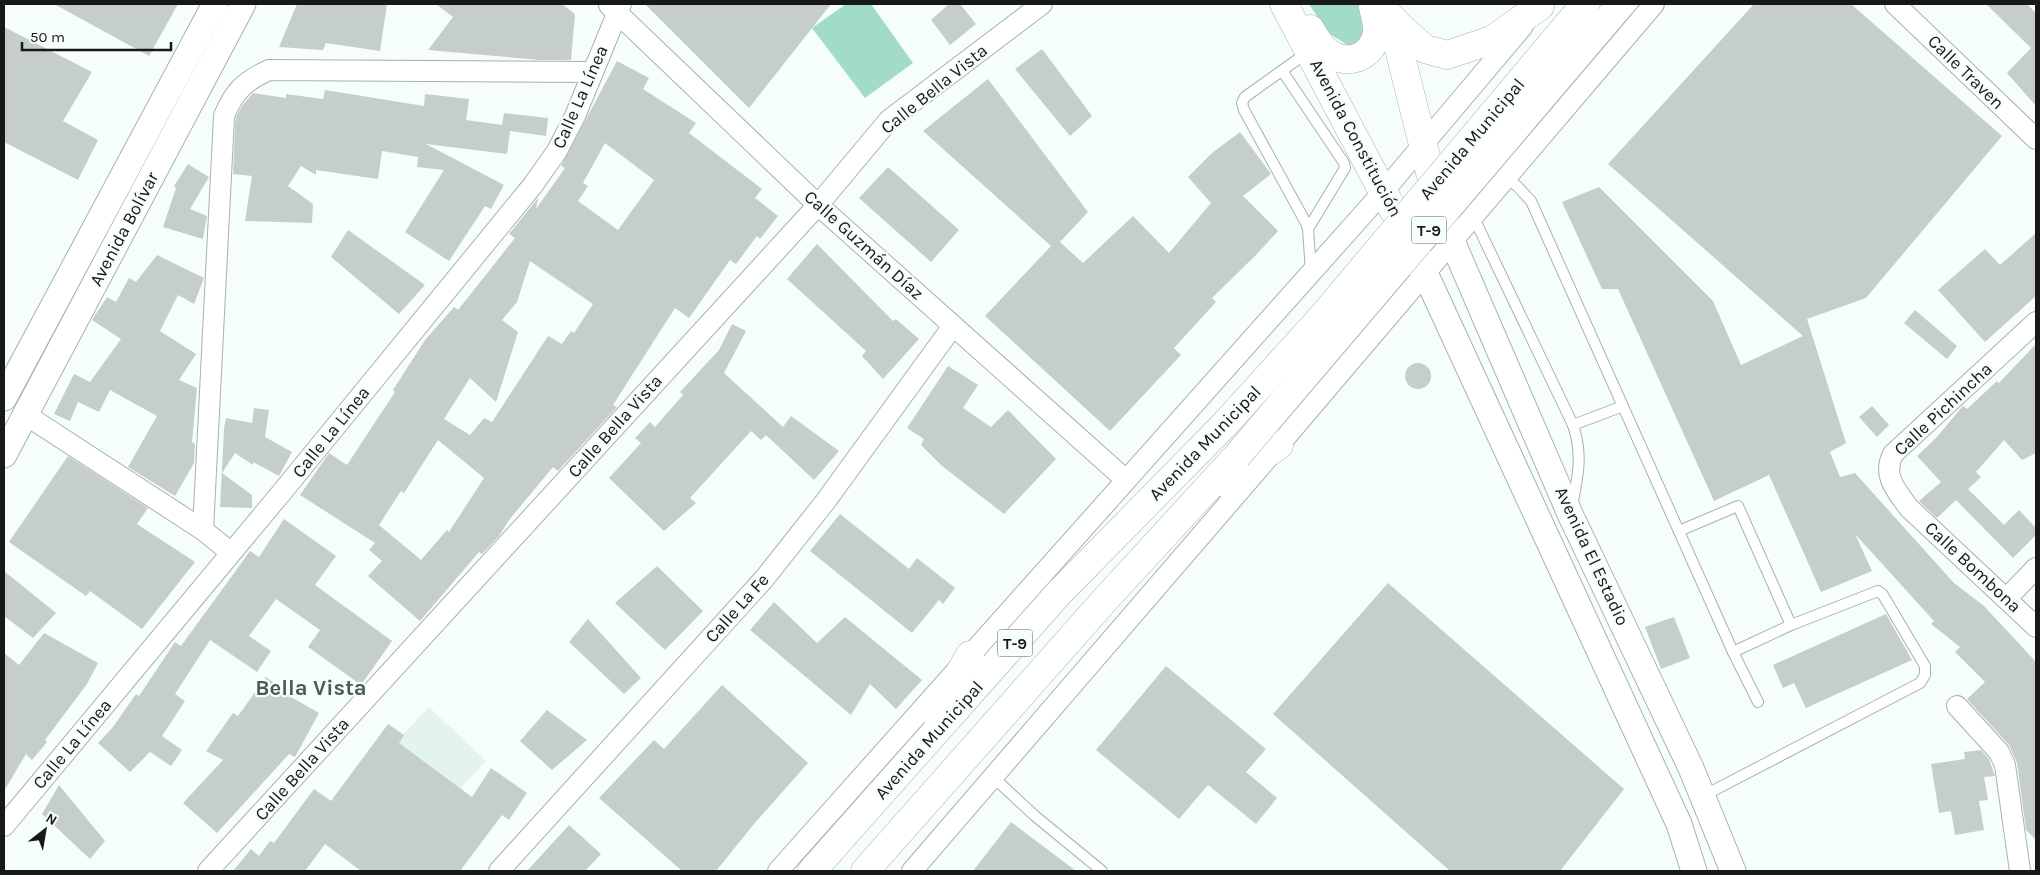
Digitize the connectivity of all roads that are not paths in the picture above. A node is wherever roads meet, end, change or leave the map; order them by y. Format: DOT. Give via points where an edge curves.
graph roads {
  1 [pos="215,4"];
  2 [pos="243,4"];
  3 [pos="1042,4"];
  4 [pos="1284,4"];
  5 [pos="1295,4"];
  6 [pos="1371,4"];
  7 [pos="1376,4"];
  8 [pos="1382,4"];
  9 [pos="1585,4"];
  10 [pos="1621,4"];
  11 [pos="1654,4"];
  12 [pos="1895,4"];
  13 [pos="1541,5"];
  14 [pos="615,7"];
  15 [pos="1309,51"];
  16 [pos="592,72"];
  17 [pos="1283,72"];
  18 [pos="2036,139"];
  19 [pos="1423,145"];
  20 [pos="1505,177"];
  21 [pos="1383,192"];
  22 [pos="818,204"];
  23 [pos="1473,216"];
  24 [pos="1308,230"];
  25 [pos="1452,241"];
  26 [pos="1311,272"];
  27 [pos="1425,273"];
  28 [pos="2036,322"];
  29 [pos="953,326"];
  30 [pos="4,398"];
  31 [pos="1623,406"];
  32 [pos="26,415"];
  33 [pos="1573,426"];
  34 [pos="1279,444"];
  35 [pos="4,455"];
  36 [pos="1126,480"];
  37 [pos="1909,508"];
  38 [pos="1185,512"];
  39 [pos="1570,514"];
  40 [pos="203,530"];
  41 [pos="1678,531"];
  42 [pos="230,552"];
  43 [pos="2036,568"];
  44 [pos="2007,598"];
  45 [pos="1791,625"];
  46 [pos="2036,627"];
  47 [pos="1732,652"];
  48 [pos="970,655"];
  49 [pos="1758,702"];
  50 [pos="1957,706"];
  51 [pos="909,762"];
  52 [pos="993,777"];
  53 [pos="1703,796"];
  54 [pos="4,826"];
  55 [pos="208,871"];
  56 [pos="499,871"];
  57 [pos="778,871"];
  58 [pos="812,871"];
  59 [pos="866,871"];
  60 [pos="912,871"];
  61 [pos="1102,871"];
  62 [pos="1694,871"];
  63 [pos="1733,871"];
  64 [pos="2020,871"];
  1 -- 30 [label="street, Avenida Bolívar"];
  2 -- 32 [label="street, Avenida Bolívar"];
  3 -- 22 [label="street, Calle Bella Vista" via="889,120"];
  4 -- 15 [label="main road, Avenida Constitución"];
  5 -- 6 [label="main road" via="1327,52 1338,58 1350,59 1359,58 1367,52 1377,37"];
  7 -- 19 [label="main road" via="1398,45"];
  8 -- 13 [label="main road" via="1398,25 1425,48 1447,55 1492,40"];
  9 -- 51 [label="main road, Avenida Municipal / T-9, bridge" via="1322,317 1226,423 1058,594"];
  10 -- 38 [label="main road, Avenida Municipal / T-9, bridge" via="1237,456"];
  11 -- 20 [label="street, T-9"];
  12 -- 18 [label="street, Calle Traven"];
  13 -- 19 [label="street, Avenida Municipal / T-9"];
  14 -- 16 [label="street, Calle La Línea"];
  14 -- 22 [label="street, Calle Guzmán Díaz"];
  15 -- 17 [label="lane"];
  15 -- 21 [label="main road, Avenida Constitución"];
  16 -- 40 [label="street" via="270,70 236,93 224,116"];
  16 -- 42 [label="street, Calle La Línea" via="557,151 533,185"];
  17 -- 24 [label="lane" via="1345,168"];
  17 -- 24 [label="lane" via="1245,97 1242,103"];
  19 -- 21 [label="street, Avenida Municipal / T-9"];
  19 -- 25 [label="main road" via="1438,204"];
  20 -- 23 [label="street, T-9"];
  20 -- 31 [label="lane" via="1531,201"];
  21 -- 26 [label="street, Avenida Municipal / T-9"];
  21 -- 27 [label="main road, Avenida Constitución" via="1410,238"];
  22 -- 29 [label="street, Calle Guzmán Díaz"];
  22 -- 55 [label="street, Calle Bella Vista"];
  23 -- 25 [label="street, T-9"];
  23 -- 33 [label="lane"];
  24 -- 26 [label="lane"];
  25 -- 27 [label="street, T-9"];
  25 -- 39 [label="street, Avenida El Estadio"];
  26 -- 36 [label="street, Avenida Municipal / T-9"];
  27 -- 34 [label="street, T-9"];
  27 -- 62 [label="street, Avenida El Estadio" via="1679,824"];
  28 -- 37 [label="street, Calle Pichincha" via="1893,454 1888,464 1890,478"];
  29 -- 36 [label="street, Calle Guzmán Díaz"];
  29 -- 56 [label="street, Calle La Fe" via="825,502 764,579"];
  31 -- 33 [label="lane"];
  31 -- 41 [label="lane"];
  32 -- 35 [label="street, Avenida Bolívar"];
  32 -- 40 [label="street"];
  33 -- 39 [label="lane" via="1579,444 1578,476"];
  34 -- 38 [label="main road"];
  34 -- 52 [label="street, T-9"];
  36 -- 48 [label="street, Avenida Municipal / T-9"];
  37 -- 44 [label="street, Calle Bombona"];
  38 -- 59 [label="main road, Avenida Municipal / T-9"];
  39 -- 53 [label="street, Avenida El Estadio"];
  40 -- 42 [label="street"];
  41 -- 45 [label="lane" via="1738,506"];
  41 -- 47 [label="lane"];
  42 -- 54 [label="street, Calle La Línea"];
  43 -- 44 [label="street"];
  44 -- 46 [label="street, Calle Bombona"];
  45 -- 47 [label="lane"];
  45 -- 53 [label="lane" via="1881,592 1925,666 1925,674 1920,683"];
  47 -- 49 [label="lane"];
  48 -- 51 [label="main road"];
  48 -- 57 [label="street, Avenida Municipal / T-9"];
  50 -- 64 [label="street" via="1999,752 2005,765"];
  51 -- 58 [label="main road, Avenida Municipal / T-9"];
  52 -- 60 [label="street, T-9"];
  52 -- 61 [label="lane"];
  53 -- 63 [label="street, Avenida El Estadio"];
}
